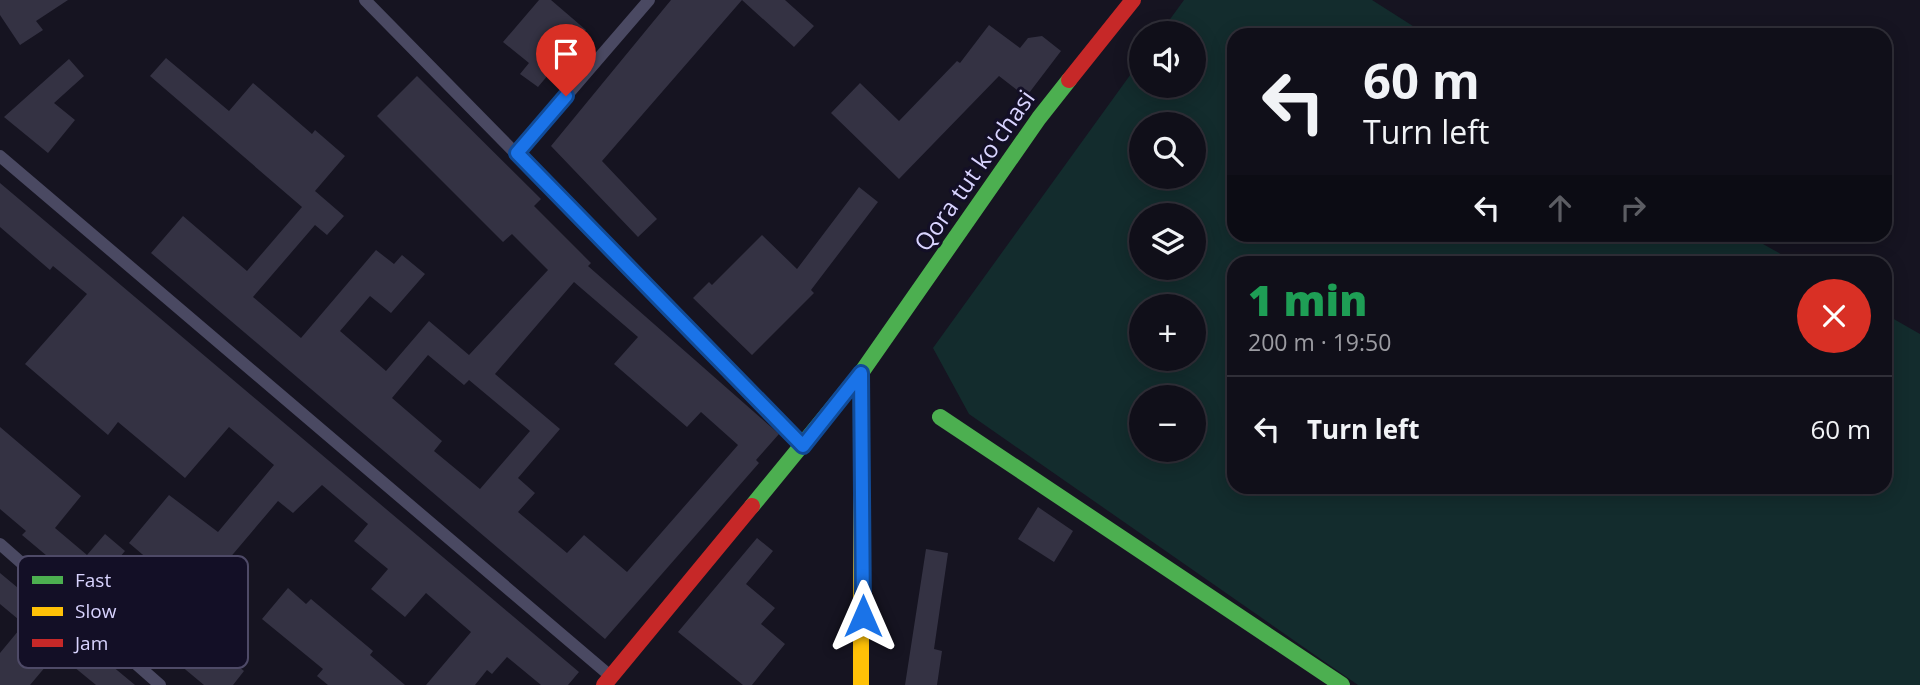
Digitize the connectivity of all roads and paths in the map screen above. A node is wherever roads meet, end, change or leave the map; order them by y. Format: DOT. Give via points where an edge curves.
graph roads {
  1 [pos="365,0"];
  2 [pos="649,0"];
  3 [pos="1133,0"];
  4 [pos="517,153"];
  5 [pos="0,156"];
  6 [pos="861,373"];
  7 [pos="940,416"];
  8 [pos="803,446"];
  9 [pos="0,544"];
  10 [pos="18,560"];
  11 [pos="141,668"];
  12 [pos="608,681"];
  13 [pos="160,685"];
  14 [pos="861,685"];
  15 [pos="1342,685"];
  1 -- 4 [label="lane"];
  2 -- 4 [label="lane"];
  3 -- 6 [label="street, Qora tut ko'chasi" via="1039,118"];
  4 -- 8 [label="lane"];
  5 -- 12 [label="lane"];
  6 -- 8 [label="street, Qora tut ko'chasi"];
  6 -- 14 [label="street"];
  7 -- 15 [label="street"];
  8 -- 12 [label="street, Qora tut ko'chasi"];
  9 -- 10 [label="lane"];
  11 -- 13 [label="lane"];
}
